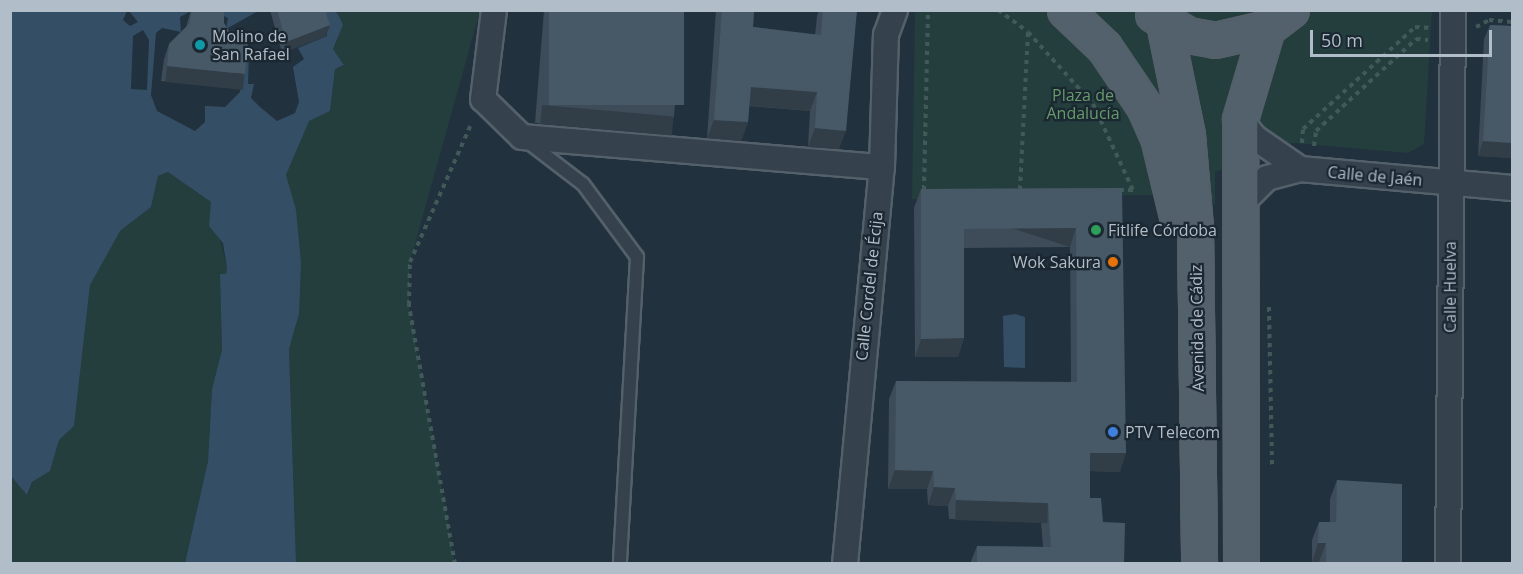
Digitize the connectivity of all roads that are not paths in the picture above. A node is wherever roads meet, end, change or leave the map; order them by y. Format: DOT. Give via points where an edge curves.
graph roads {
  1 [pos="494,10"];
  2 [pos="895,10"];
  3 [pos="1065,10"];
  4 [pos="1157,17"];
  5 [pos="1279,19"];
  6 [pos="1454,28"];
  7 [pos="1240,119"];
  8 [pos="522,137"];
  9 [pos="882,168"];
  10 [pos="1305,170"];
  11 [pos="1451,182"];
  12 [pos="1512,188"];
  13 [pos="1237,208"];
  14 [pos="1197,365"];
  15 [pos="621,564"];
  16 [pos="845,564"];
  17 [pos="1199,564"];
  18 [pos="1241,564"];
  19 [pos="1448,564"];
  1 -- 8 [label="street" via="483,99"];
  2 -- 9 [label="street, Calle Cordel de Écija" via="886,35"];
  3 -- 14 [label="main road" via="1126,75 1158,137 1174,199"];
  4 -- 5 [label="main road" via="1215,40"];
  4 -- 14 [label="main road, Avenida de Cádiz" via="1191,161"];
  5 -- 7 [label="main road"];
  6 -- 11 [label="street, Calle Huelva"];
  7 -- 10 [label="street" via="1254,137"];
  7 -- 13 [label="main road"];
  8 -- 9 [label="street"];
  8 -- 15 [label="lane" via="583,184 637,257"];
  9 -- 16 [label="street, Calle Cordel de Écija"];
  10 -- 11 [label="street, Calle de Jaén"];
  10 -- 13 [label="street, Calle de Jaén" via="1267,178"];
  11 -- 12 [label="street, Calle de Jaén"];
  11 -- 19 [label="street, Calle Huelva"];
  13 -- 18 [label="main road"];
  14 -- 17 [label="main road, Avenida de Cádiz"];
}
